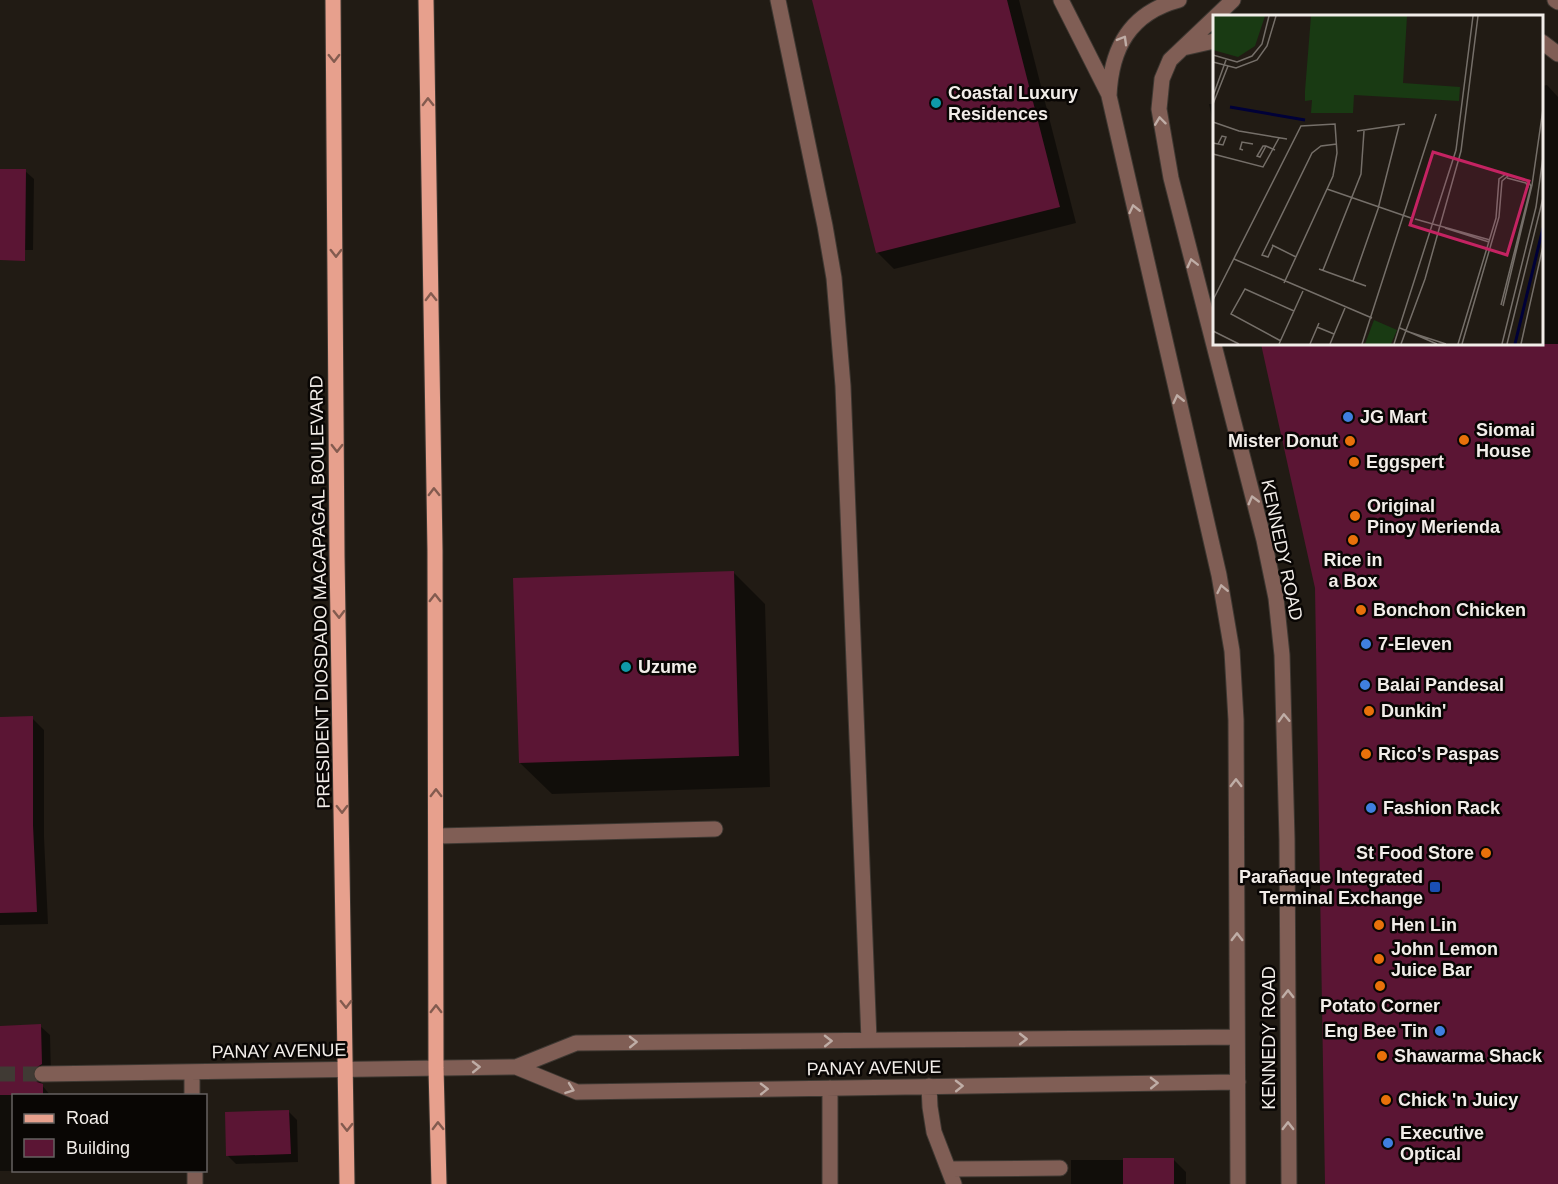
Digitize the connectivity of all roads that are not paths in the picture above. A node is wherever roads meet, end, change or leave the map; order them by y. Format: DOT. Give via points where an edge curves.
graph roads {
  1 [pos="333,0"];
  2 [pos="426,0"];
  3 [pos="778,0"];
  4 [pos="1060,0"];
  5 [pos="1179,0"];
  6 [pos="1233,0"];
  7 [pos="1217,15"];
  8 [pos="1213,18"];
  9 [pos="1213,41"];
  10 [pos="1543,43"];
  11 [pos="1177,51"];
  12 [pos="1558,54"];
  13 [pos="1109,96"];
  14 [pos="715,829"];
  15 [pos="437,836"];
  16 [pos="1237,1037"];
  17 [pos="869,1040"];
  18 [pos="516,1066"];
  19 [pos="436,1068"];
  20 [pos="347,1069"];
  21 [pos="192,1072"];
  22 [pos="42,1074"];
  23 [pos="1238,1082"];
  24 [pos="929,1086"];
  25 [pos="830,1088"];
  26 [pos="192,1094"];
  27 [pos="1060,1168"];
  28 [pos="952,1177"];
  29 [pos="347,1184"];
  30 [pos="439,1184"];
  31 [pos="831,1184"];
  32 [pos="1238,1184"];
  33 [pos="1288,1184"];
  1 -- 20 [label="main road, PRESIDENT DIOSDADO MACAPAGAL BOULEVARD, one-way" via="337,556"];
  15 -- 2 [label="main road, one-way"];
  3 -- 17 [label="street" via="825,226 838,321"];
  4 -- 13 [label="street, KENNEDY ROAD"];
  13 -- 5 [label="street, KENNEDY ROAD, one-way" via="1114,58 1128,31 1154,9"];
  6 -- 7 [label="street, KENNEDY ROAD"];
  8 -- 11 [label="street, KENNEDY ROAD"];
  9 -- 11 [label="street"];
  10 -- 12 [label="street"];
  33 -- 11 [label="street, KENNEDY ROAD, one-way" via="1287,839 1279,626 1264,540 1201,302 1160,124 1159,91 1166,68"];
  16 -- 13 [label="street, KENNEDY ROAD, one-way" via="1233,651"];
  14 -- 15 [label="street"];
  19 -- 15 [label="main road, one-way"];
  17 -- 16 [label="street, PANAY AVENUE, one-way"];
  16 -- 23 [label="street, KENNEDY ROAD"];
  18 -- 17 [label="street, PANAY AVENUE, one-way" via="576,1043"];
  19 -- 18 [label="street, PANAY AVENUE, one-way"];
  18 -- 25 [label="street, PANAY AVENUE, one-way" via="577,1092"];
  19 -- 20 [label="street, PANAY AVENUE"];
  30 -- 19 [label="main road, one-way"];
  20 -- 21 [label="street, PANAY AVENUE"];
  20 -- 29 [label="main road, PRESIDENT DIOSDADO MACAPAGAL BOULEVARD, one-way"];
  21 -- 22 [label="street, PANAY AVENUE"];
  21 -- 26 [label="street"];
  24 -- 23 [label="street, PANAY AVENUE, one-way"];
  23 -- 32 [label="street, KENNEDY ROAD"];
  24 -- 25 [label="street, PANAY AVENUE"];
  24 -- 28 [label="street" via="934,1132"];
  25 -- 31 [label="street"];
  27 -- 28 [label="street"];
}
